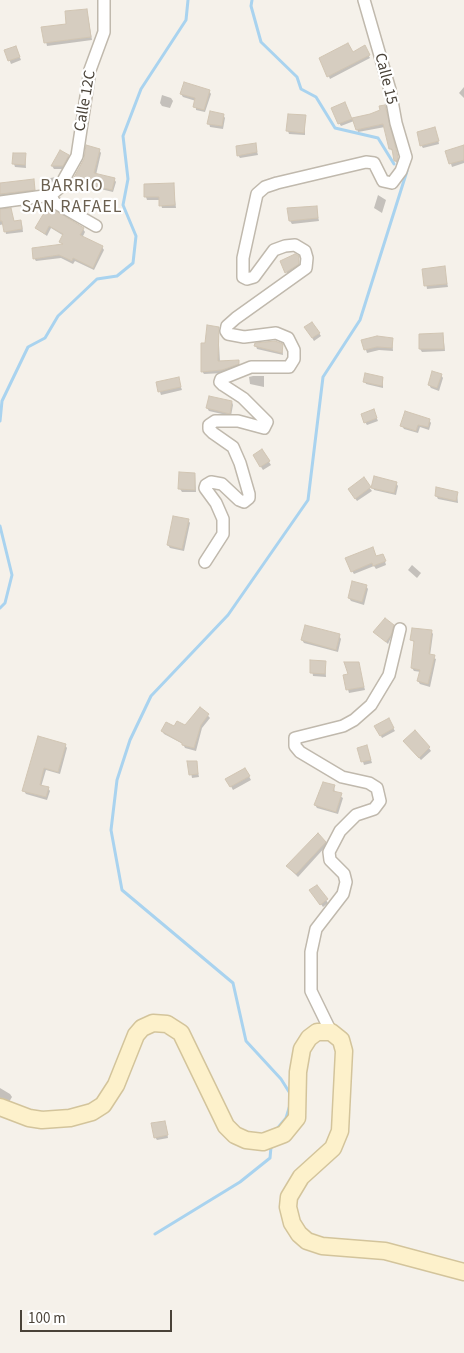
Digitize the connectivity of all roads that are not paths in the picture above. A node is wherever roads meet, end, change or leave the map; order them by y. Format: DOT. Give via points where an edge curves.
graph roads {
  1 [pos="104,0"];
  2 [pos="364,0"];
  3 [pos="51,195"];
  4 [pos="0,202"];
  5 [pos="96,226"];
  6 [pos="205,562"];
  7 [pos="400,629"];
  8 [pos="331,1032"];
  9 [pos="0,1107"];
  10 [pos="464,1272"];
  1 -- 3 [label="street, Calle 12C" via="104,32 90,70 77,156 59,188"];
  2 -- 6 [label="street, Calle 15" via="406,157 392,183 383,181 374,163 366,162 277,183 257,194 243,258 243,276 247,279 254,277 274,250 284,246 295,245 305,251 306,268 236,318 226,331 244,337 276,333 288,338 294,350 294,360 289,368 251,367 221,378 220,382 243,398 267,422 264,428 238,421 215,421 209,425 213,433 233,447 249,498 244,502 239,500 222,484 211,482 206,485 204,488 223,519 223,534"];
  3 -- 4 [label="street"];
  3 -- 5 [label="street" via="54,202"];
  7 -- 8 [label="street" via="389,675 371,705 343,726 295,738 295,746 306,756 342,777 377,788 380,801 374,809 356,814 340,831 329,852 330,860 344,874 346,882 343,894 316,929 311,952 311,991"];
  8 -- 9 [label="main road" via="317,1032 302,1049 297,1118 284,1134 263,1142 246,1140 226,1126 181,1033 167,1024 153,1024 136,1035 116,1085 103,1105 92,1112 42,1120"];
  8 -- 10 [label="main road" via="341,1040 344,1051 340,1131 333,1148 301,1177 289,1197 292,1223 307,1241 322,1246 384,1251"];
}
